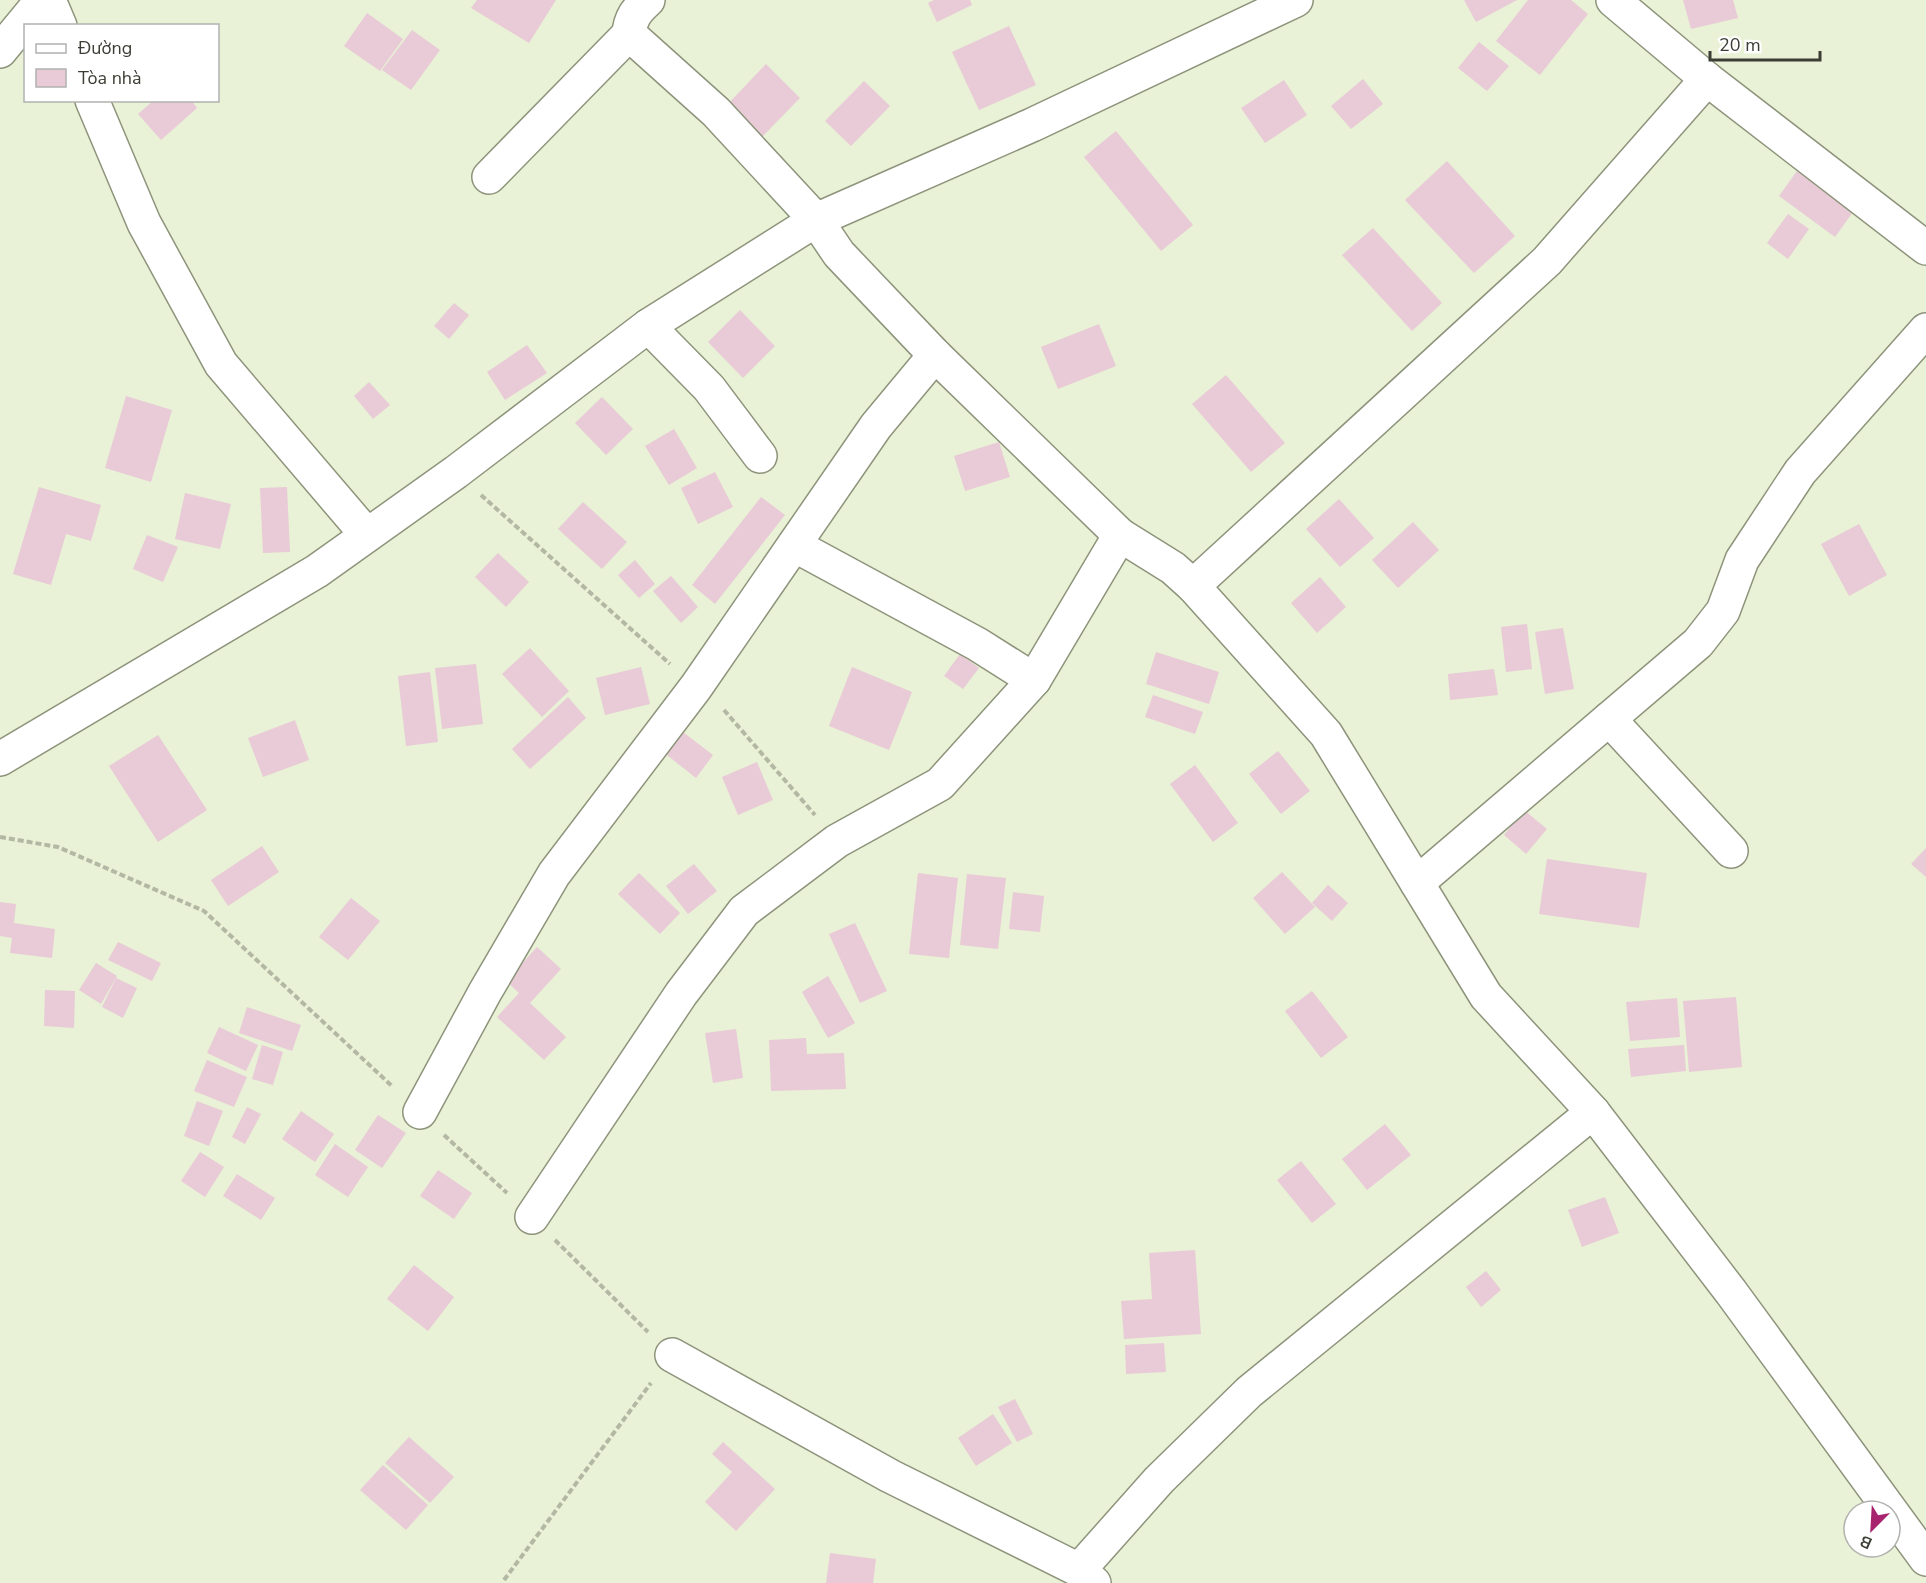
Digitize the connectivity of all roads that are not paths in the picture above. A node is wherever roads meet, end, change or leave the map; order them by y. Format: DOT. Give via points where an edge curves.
graph roads {
  1 [pos="42,0"];
  2 [pos="49,0"];
  3 [pos="648,0"];
  4 [pos="1296,0"];
  5 [pos="1613,0"];
  6 [pos="59,24"];
  7 [pos="629,34"];
  8 [pos="0,51"];
  9 [pos="1707,79"];
  10 [pos="93,102"];
  11 [pos="489,177"];
  12 [pos="816,220"];
  13 [pos="1926,248"];
  14 [pos="648,326"];
  15 [pos="1926,330"];
  16 [pos="935,355"];
  17 [pos="760,456"];
  18 [pos="367,535"];
  19 [pos="1120,535"];
  20 [pos="794,545"];
  21 [pos="1193,586"];
  22 [pos="1034,680"];
  23 [pos="1609,720"];
  24 [pos="0,759"];
  25 [pos="1731,851"];
  26 [pos="1418,883"];
  27 [pos="420,1112"];
  28 [pos="1593,1112"];
  29 [pos="531,1217"];
  30 [pos="672,1355"];
  31 [pos="1926,1559"];
  32 [pos="1086,1576"];
  1 -- 8 [label="street"];
  2 -- 6 [label="street"];
  3 -- 7 [label="street" via="637,10"];
  4 -- 12 [label="street" via="1032,125"];
  5 -- 9 [label="street"];
  7 -- 11 [label="street"];
  7 -- 12 [label="street" via="716,112"];
  9 -- 13 [label="street"];
  9 -- 21 [label="street" via="1547,261"];
  10 -- 18 [label="street" via="144,223 221,364"];
  12 -- 14 [label="street"];
  12 -- 16 [label="street" via="839,254"];
  14 -- 17 [label="street" via="709,388"];
  14 -- 18 [label="street"];
  15 -- 23 [label="street" via="1800,472 1742,560 1723,611 1698,643"];
  16 -- 19 [label="street"];
  16 -- 20 [label="street" via="876,426"];
  18 -- 24 [label="street" via="317,571"];
  19 -- 21 [label="street" via="1173,568"];
  19 -- 22 [label="street"];
  20 -- 22 [label="street" via="977,644"];
  20 -- 27 [label="street" via="696,687 539,897"];
  21 -- 26 [label="street" via="1326,734"];
  22 -- 29 [label="street" via="940,784 837,841 744,911 681,994"];
  23 -- 25 [label="street"];
  23 -- 26 [label="street"];
  26 -- 28 [label="street" via="1486,996"];
  28 -- 31 [label="street" via="1731,1292"];
  28 -- 32 [label="street" via="1249,1392 1159,1480"];
  30 -- 32 [label="street" via="890,1476"];
}
